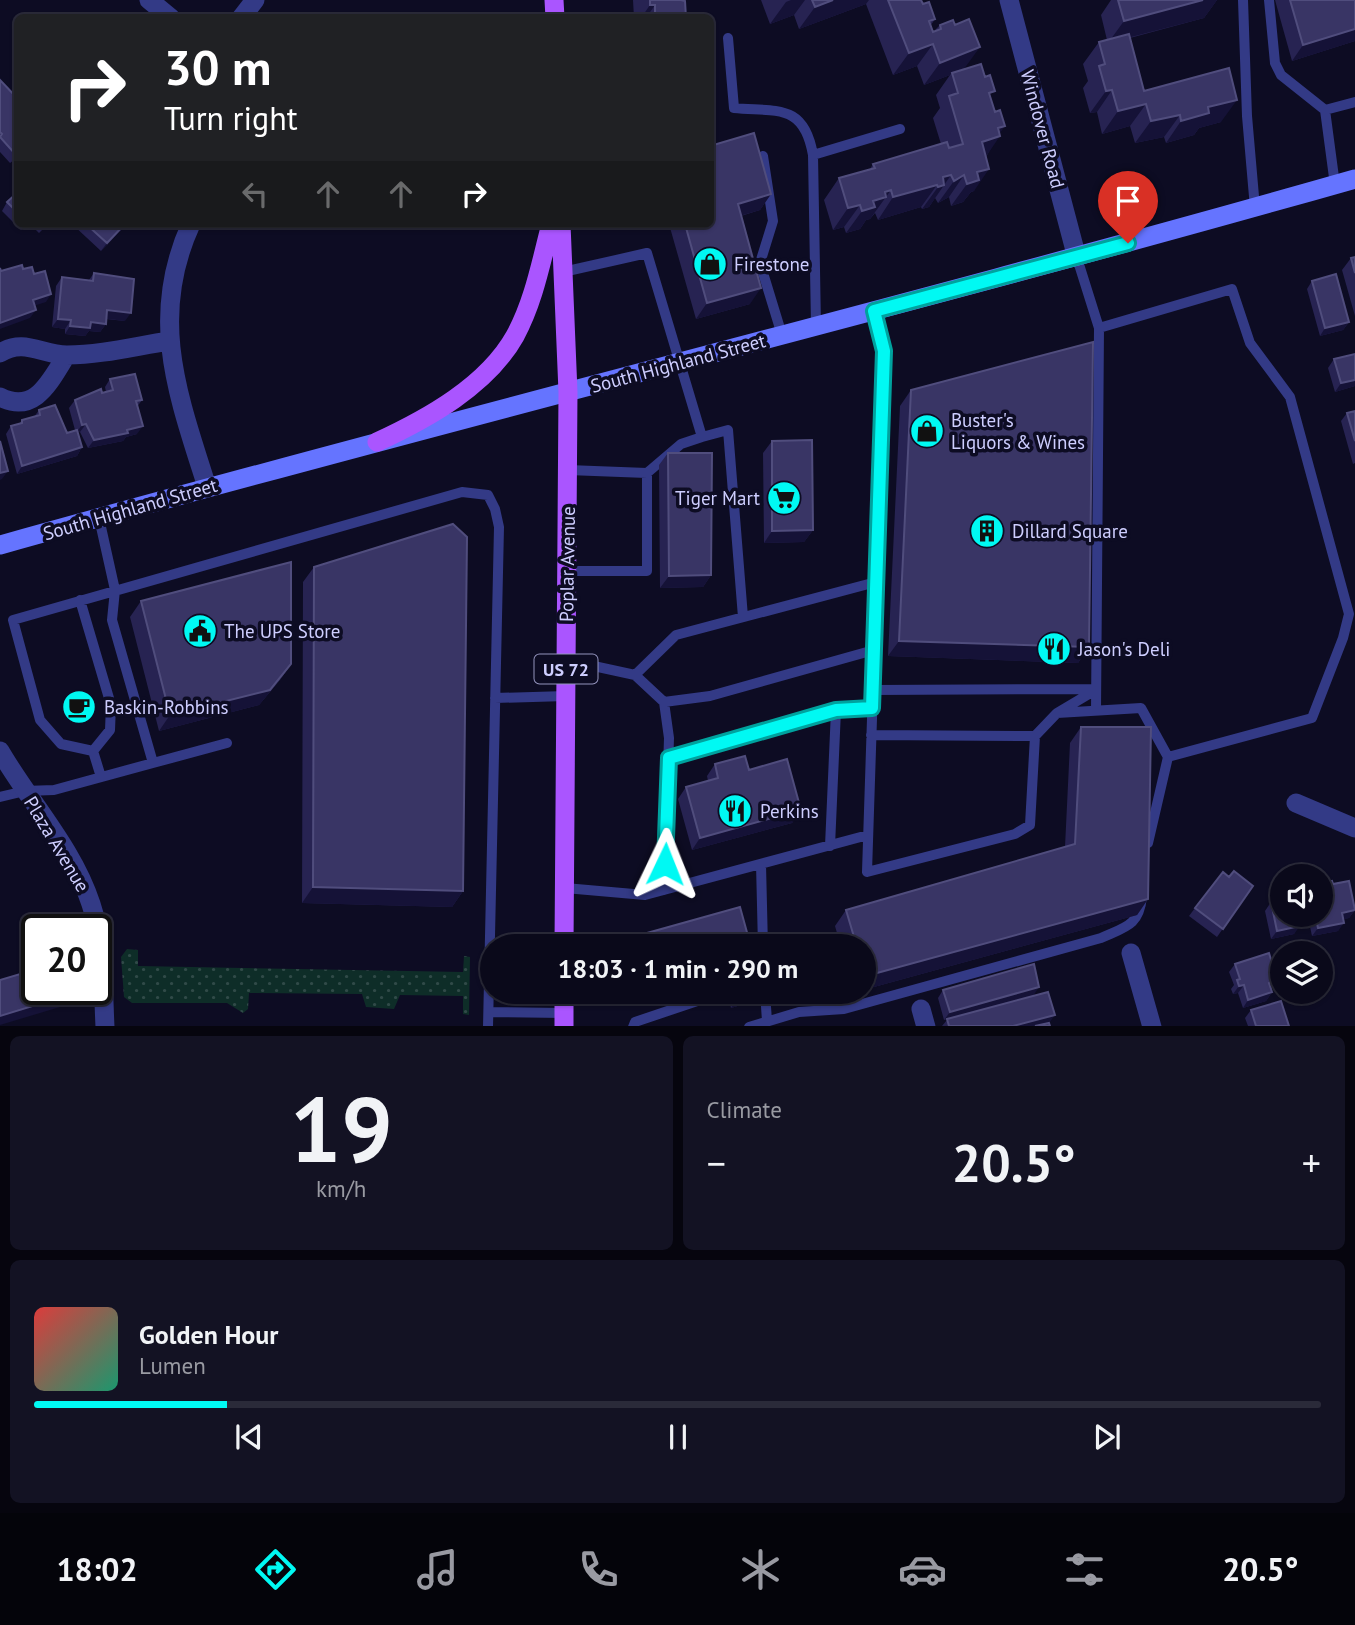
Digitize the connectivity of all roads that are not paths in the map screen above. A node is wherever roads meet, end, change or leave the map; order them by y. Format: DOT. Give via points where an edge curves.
graph roads {
  1 [pos="149,0"];
  2 [pos="255,0"];
  3 [pos="1009,0"];
  4 [pos="1243,0"];
  5 [pos="1269,0"];
  6 [pos="166,14"];
  7 [pos="244,14"];
  8 [pos="729,38"];
  9 [pos="1355,102"];
  10 [pos="1325,110"];
  11 [pos="900,129"];
  12 [pos="813,155"];
  13 [pos="763,156"];
  14 [pos="1355,179"];
  15 [pos="1335,185"];
  16 [pos="1255,208"];
  17 [pos="190,228"];
  18 [pos="550,228"];
  19 [pos="561,228"];
  20 [pos="1077,258"];
  21 [pos="563,272"];
  22 [pos="874,311"];
  23 [pos="816,327"];
  24 [pos="1099,328"];
  25 [pos="782,335"];
  26 [pos="169,341"];
  27 [pos="0,353"];
  28 [pos="66,355"];
  29 [pos="682,362"];
  30 [pos="568,392"];
  31 [pos="0,397"];
  32 [pos="702,437"];
  33 [pos="377,442"];
  34 [pos="568,470"];
  35 [pos="647,473"];
  36 [pos="207,487"];
  37 [pos="99,518"];
  38 [pos="0,545"];
  39 [pos="567,571"];
  40 [pos="876,582"];
  41 [pos="115,590"];
  42 [pos="80,600"];
  43 [pos="743,617"];
  44 [pos="874,650"];
  45 [pos="566,660"];
  46 [pos="635,675"];
  47 [pos="1096,689"];
  48 [pos="873,690"];
  49 [pos="566,696"];
  50 [pos="495,698"];
  51 [pos="664,702"];
  52 [pos="872,708"];
  53 [pos="836,710"];
  54 [pos="1096,711"];
  55 [pos="1057,713"];
  56 [pos="871,735"];
  57 [pos="1035,736"];
  58 [pos="227,743"];
  59 [pos="0,751"];
  60 [pos="93,751"];
  61 [pos="1168,757"];
  62 [pos="669,758"];
  63 [pos="153,763"];
  64 [pos="101,777"];
  65 [pos="25,791"];
  66 [pos="0,797"];
  67 [pos="1296,803"];
  68 [pos="1355,828"];
  69 [pos="868,835"];
  70 [pos="830,846"];
  71 [pos="1146,859"];
  72 [pos="761,864"];
  73 [pos="1143,887"];
  74 [pos="565,888"];
  75 [pos="664,890"];
  76 [pos="491,934"];
  77 [pos="564,934"];
  78 [pos="763,934"];
  79 [pos="1131,953"];
  80 [pos="489,1004"];
  81 [pos="685,1004"];
  82 [pos="766,1004"];
  83 [pos="489,1012"];
  84 [pos="564,1020"];
  85 [pos="767,1021"];
  86 [pos="105,1026"];
  87 [pos="488,1026"];
  88 [pos="633,1026"];
  89 [pos="752,1026"];
  90 [pos="1152,1026"];
  1 -- 6 [label="street"];
  2 -- 7 [label="street"];
  3 -- 20 [label="street, Windover Road"];
  4 -- 16 [label="lane"];
  5 -- 10 [label="lane" via="1275,63 1281,75"];
  8 -- 12 [label="lane" via="734,108 791,114 809,131"];
  9 -- 10 [label="lane"];
  10 -- 15 [label="lane"];
  11 -- 12 [label="lane"];
  12 -- 23 [label="lane"];
  13 -- 25 [label="lane" via="773,221 760,263"];
  14 -- 15 [label="main road, South Highland Street"];
  15 -- 16 [label="main road, South Highland Street"];
  16 -- 20 [label="main road, South Highland Street"];
  17 -- 26 [label="street" via="172,286"];
  18 -- 33 [label="main road" via="528,307 506,348 461,393"];
  19 -- 21 [label="main road, Poplar Avenue / US 72"];
  20 -- 22 [label="main road, South Highland Street"];
  20 -- 24 [label="lane"];
  21 -- 29 [label="lane" via="647,253"];
  21 -- 30 [label="main road, Poplar Avenue / US 72"];
  22 -- 23 [label="main road, South Highland Street"];
  22 -- 40 [label="lane" via="884,351"];
  23 -- 25 [label="main road, South Highland Street"];
  24 -- 47 [label="lane"];
  24 -- 61 [label="lane" via="1232,289 1250,343 1290,397 1349,614 1312,718"];
  25 -- 29 [label="main road, South Highland Street"];
  26 -- 28 [label="street"];
  26 -- 36 [label="street" via="176,384"];
  27 -- 28 [label="street" via="25,346"];
  28 -- 31 [label="street" via="34,399 11,403"];
  29 -- 30 [label="main road, South Highland Street"];
  29 -- 32 [label="lane"];
  30 -- 33 [label="main road, South Highland Street"];
  30 -- 34 [label="main road, Poplar Avenue / US 72"];
  32 -- 35 [label="lane" via="681,444"];
  32 -- 43 [label="lane" via="727,430"];
  33 -- 36 [label="main road, South Highland Street"];
  34 -- 35 [label="lane"];
  34 -- 39 [label="main road, Poplar Avenue / US 72"];
  35 -- 39 [label="lane" via="647,571"];
  36 -- 37 [label="main road, South Highland Street"];
  37 -- 38 [label="main road, South Highland Street"];
  37 -- 41 [label="lane"];
  39 -- 45 [label="main road, Poplar Avenue / US 72"];
  40 -- 43 [label="lane"];
  40 -- 44 [label="lane"];
  41 -- 42 [label="lane"];
  41 -- 50 [label="lane" via="462,492 488,495 499,527"];
  41 -- 63 [label="lane" via="112,620"];
  42 -- 60 [label="lane" via="111,705 110,730"];
  42 -- 60 [label="lane" via="13,620 40,720 61,744"];
  43 -- 46 [label="lane" via="676,635"];
  44 -- 48 [label="lane"];
  44 -- 51 [label="lane" via="710,696"];
  45 -- 46 [label="lane"];
  45 -- 49 [label="main road, Poplar Avenue / US 72"];
  46 -- 51 [label="lane"];
  47 -- 48 [label="lane"];
  47 -- 54 [label="lane"];
  47 -- 55 [label="lane"];
  48 -- 52 [label="lane"];
  49 -- 50 [label="lane"];
  49 -- 74 [label="main road, Poplar Avenue / US 72"];
  50 -- 76 [label="lane"];
  51 -- 62 [label="lane"];
  52 -- 53 [label="lane"];
  52 -- 56 [label="lane"];
  53 -- 62 [label="lane"];
  53 -- 70 [label="lane"];
  54 -- 55 [label="lane"];
  54 -- 61 [label="lane" via="1141,708"];
  55 -- 57 [label="lane"];
  56 -- 57 [label="lane"];
  56 -- 69 [label="lane"];
  57 -- 69 [label="lane" via="1030,825 1015,834 867,872"];
  58 -- 63 [label="lane"];
  59 -- 65 [label="street, Plaza Avenue"];
  60 -- 64 [label="lane"];
  61 -- 71 [label="lane"];
  62 -- 75 [label="lane"];
  63 -- 64 [label="lane"];
  64 -- 65 [label="lane" via="54,790"];
  65 -- 66 [label="lane"];
  65 -- 86 [label="street, Plaza Avenue" via="74,865 91,904 102,957"];
  67 -- 68 [label="street"];
  69 -- 70 [label="lane"];
  70 -- 72 [label="lane"];
  72 -- 75 [label="lane"];
  72 -- 78 [label="lane"];
  73 -- 85 [label="lane" via="1140,914 1131,925 1101,938 844,1009 799,1012"];
  74 -- 75 [label="lane" via="645,895"];
  74 -- 77 [label="main road, Poplar Avenue / US 72"];
  79 -- 90 [label="street"];
  80 -- 83 [label="lane"];
  81 -- 88 [label="lane" via="650,1015"];
  82 -- 85 [label="lane"];
  83 -- 84 [label="lane"];
  83 -- 87 [label="lane"];
  85 -- 89 [label="lane"];
}
